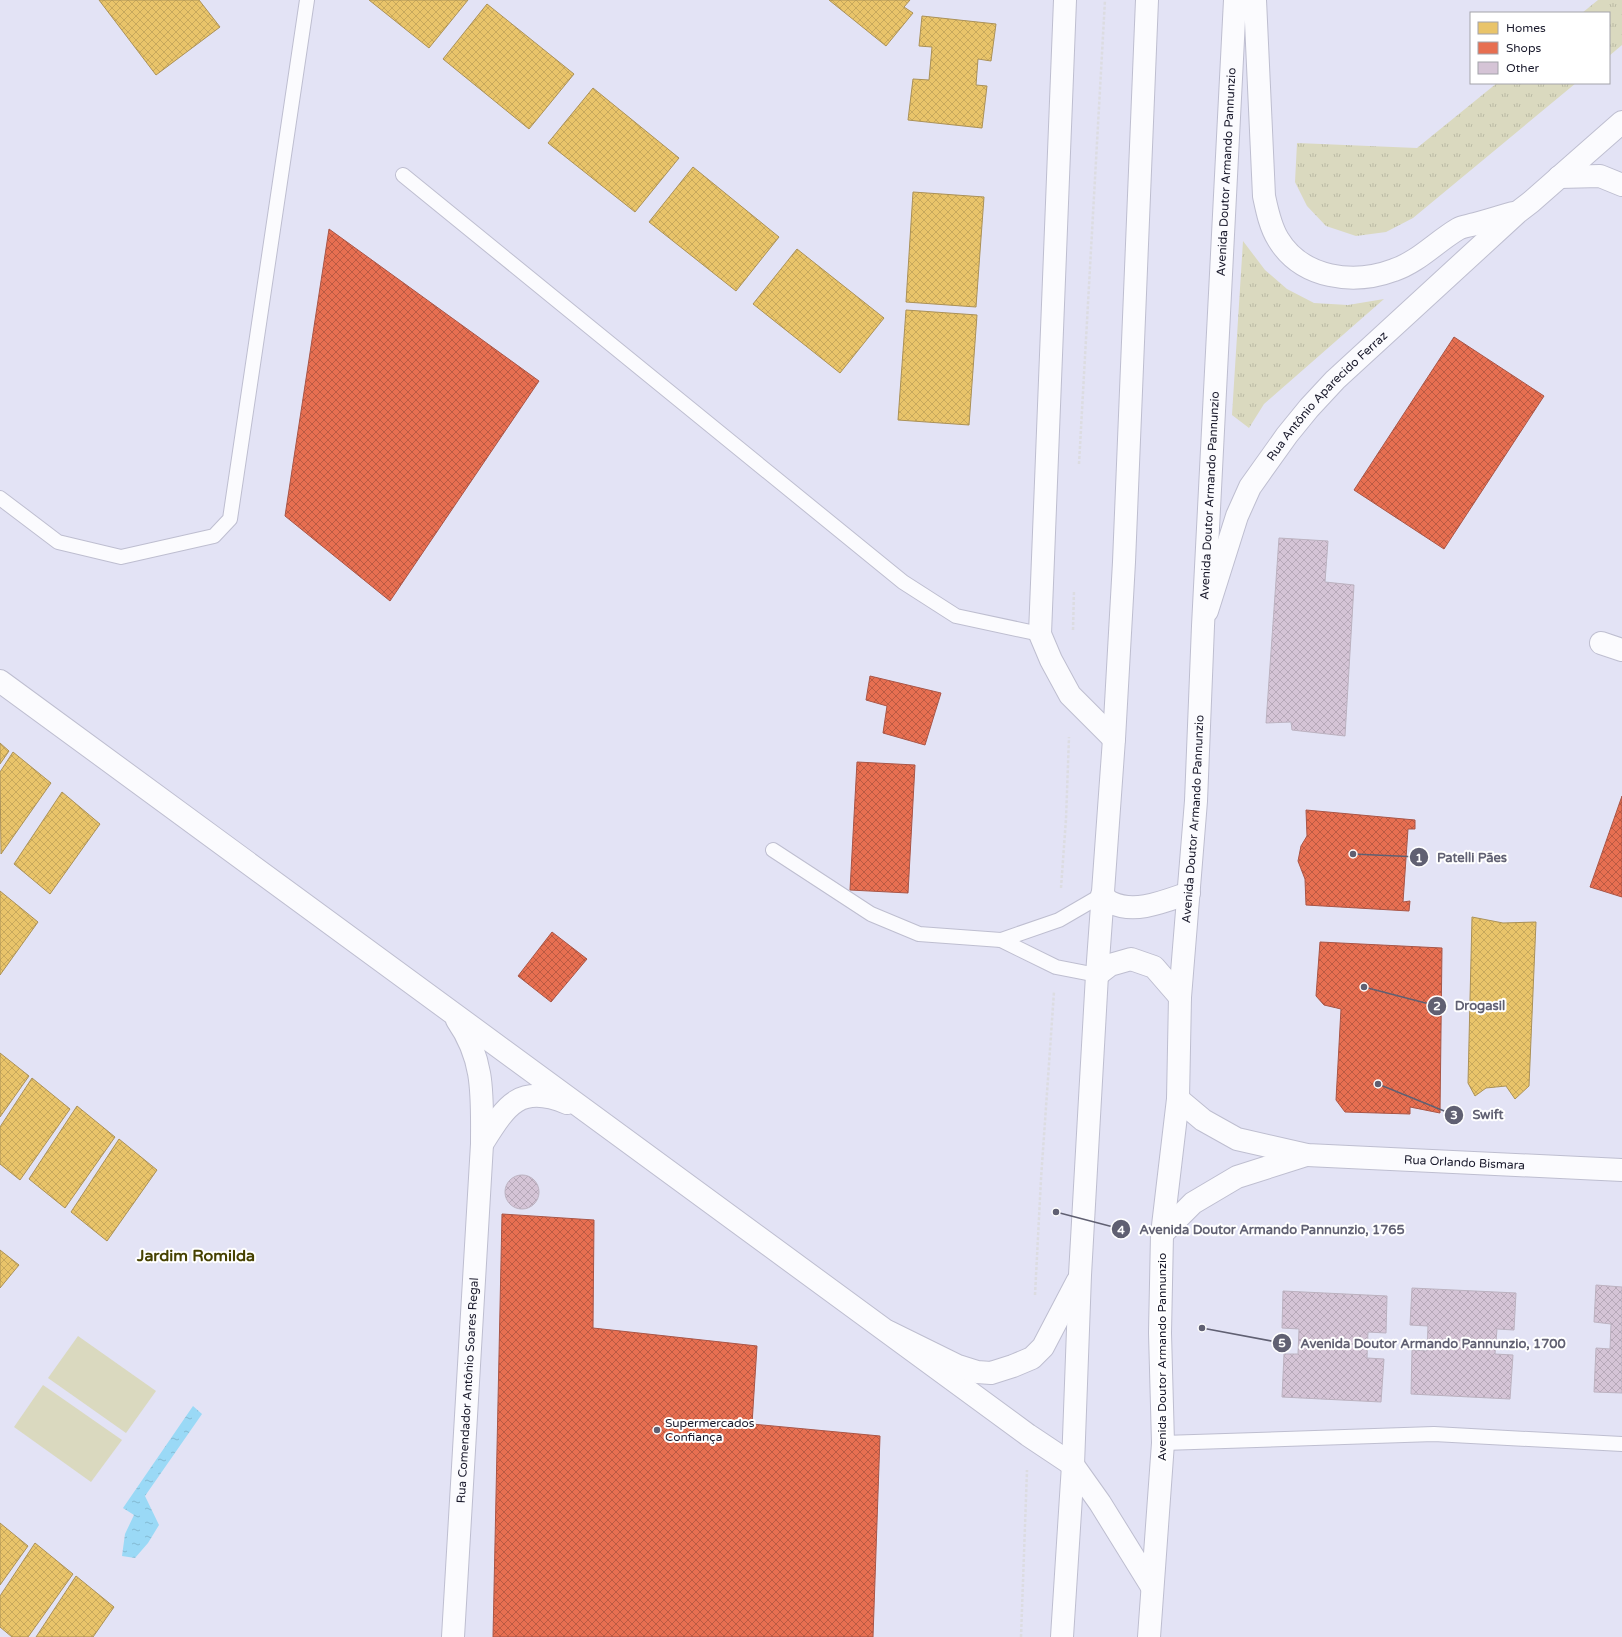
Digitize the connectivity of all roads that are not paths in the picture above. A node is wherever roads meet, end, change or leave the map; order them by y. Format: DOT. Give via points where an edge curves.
graph roads {
  1 [pos="307,0"];
  2 [pos="1065,0"];
  3 [pos="1147,0"];
  4 [pos="1235,0"];
  5 [pos="1255,0"];
  6 [pos="1618,130"];
  7 [pos="403,175"];
  8 [pos="1559,177"];
  9 [pos="1622,185"];
  10 [pos="1518,212"];
  11 [pos="0,498"];
  12 [pos="1203,626"];
  13 [pos="1040,634"];
  14 [pos="1601,643"];
  15 [pos="1622,650"];
  16 [pos="0,681"];
  17 [pos="1114,739"];
  18 [pos="773,850"];
  19 [pos="1189,893"];
  20 [pos="1102,895"];
  21 [pos="1001,940"];
  22 [pos="1097,975"];
  23 [pos="1180,997"];
  24 [pos="451,1012"];
  25 [pos="1178,1099"];
  26 [pos="584,1110"];
  27 [pos="482,1144"];
  28 [pos="1307,1154"];
  29 [pos="1622,1170"];
  30 [pos="1162,1234"];
  31 [pos="1080,1275"];
  32 [pos="889,1332"];
  33 [pos="1163,1443"];
  34 [pos="1622,1444"];
  35 [pos="1073,1466"];
  36 [pos="1152,1586"];
  37 [pos="453,1637"];
  38 [pos="1062,1637"];
  39 [pos="1149,1637"];
  1 -- 11 [label="lane" via="230,519 214,536 121,557 58,542"];
  2 -- 13 [label="street"];
  3 -- 17 [label="street" via="1125,554"];
  4 -- 12 [label="street, Avenida Doutor Armando Pannunzio"];
  5 -- 10 [label="street, Rua Antônio Aparecido Ferraz" via="1264,196 1269,220 1278,239 1289,253 1306,266 1327,276 1371,278 1395,270 1459,229"];
  6 -- 8 [label="street, Rua Antônio Aparecido Ferraz"];
  7 -- 13 [label="lane" via="903,582 956,616"];
  8 -- 9 [label="street" via="1600,176"];
  8 -- 10 [label="street, Rua Antônio Aparecido Ferraz"];
  10 -- 12 [label="street, Rua Antônio Aparecido Ferraz" via="1335,380 1287,435 1250,487 1237,516"];
  12 -- 19 [label="street, Avenida Doutor Armando Pannunzio" via="1196,801"];
  13 -- 17 [label="street" via="1050,660 1070,695"];
  14 -- 15 [label="street"];
  16 -- 24 [label="street"];
  17 -- 20 [label="street"];
  18 -- 21 [label="lane" via="871,914 919,934"];
  19 -- 20 [label="street" via="1134,908 1111,903"];
  19 -- 23 [label="street, Avenida Doutor Armando Pannunzio"];
  20 -- 21 [label="lane" via="1059,920"];
  20 -- 22 [label="street"];
  21 -- 22 [label="lane" via="1056,967"];
  22 -- 23 [label="street" via="1110,965 1131,959 1154,967"];
  22 -- 31 [label="street"];
  23 -- 25 [label="street, Avenida Doutor Armando Pannunzio"];
  24 -- 26 [label="street"];
  24 -- 27 [label="street, Rua Comendador Antônio Soares Regal" via="475,1053 482,1095"];
  25 -- 28 [label="street, Rua Orlando Bismara" via="1203,1120 1238,1140"];
  25 -- 30 [label="street, Avenida Doutor Armando Pannunzio"];
  26 -- 27 [label="street, Rua Comendador Antônio Soares Regal" via="555,1098 536,1095 521,1098 500,1116"];
  26 -- 32 [label="street"];
  27 -- 37 [label="street, Rua Comendador Antônio Soares Regal"];
  28 -- 29 [label="street, Rua Orlando Bismara"];
  28 -- 30 [label="street, Rua Orlando Bismara" via="1237,1177 1193,1203"];
  30 -- 33 [label="street, Avenida Doutor Armando Pannunzio" via="1160,1333"];
  31 -- 32 [label="street" via="1043,1347 1032,1358 1013,1366 991,1372 977,1372 958,1366"];
  31 -- 35 [label="street"];
  32 -- 35 [label="street"];
  33 -- 34 [label="lane" via="1434,1434"];
  33 -- 36 [label="street, Avenida Doutor Armando Pannunzio"];
  35 -- 36 [label="street" via="1100,1503"];
  35 -- 38 [label="street"];
  36 -- 39 [label="street, Avenida Doutor Armando Pannunzio"];
}
